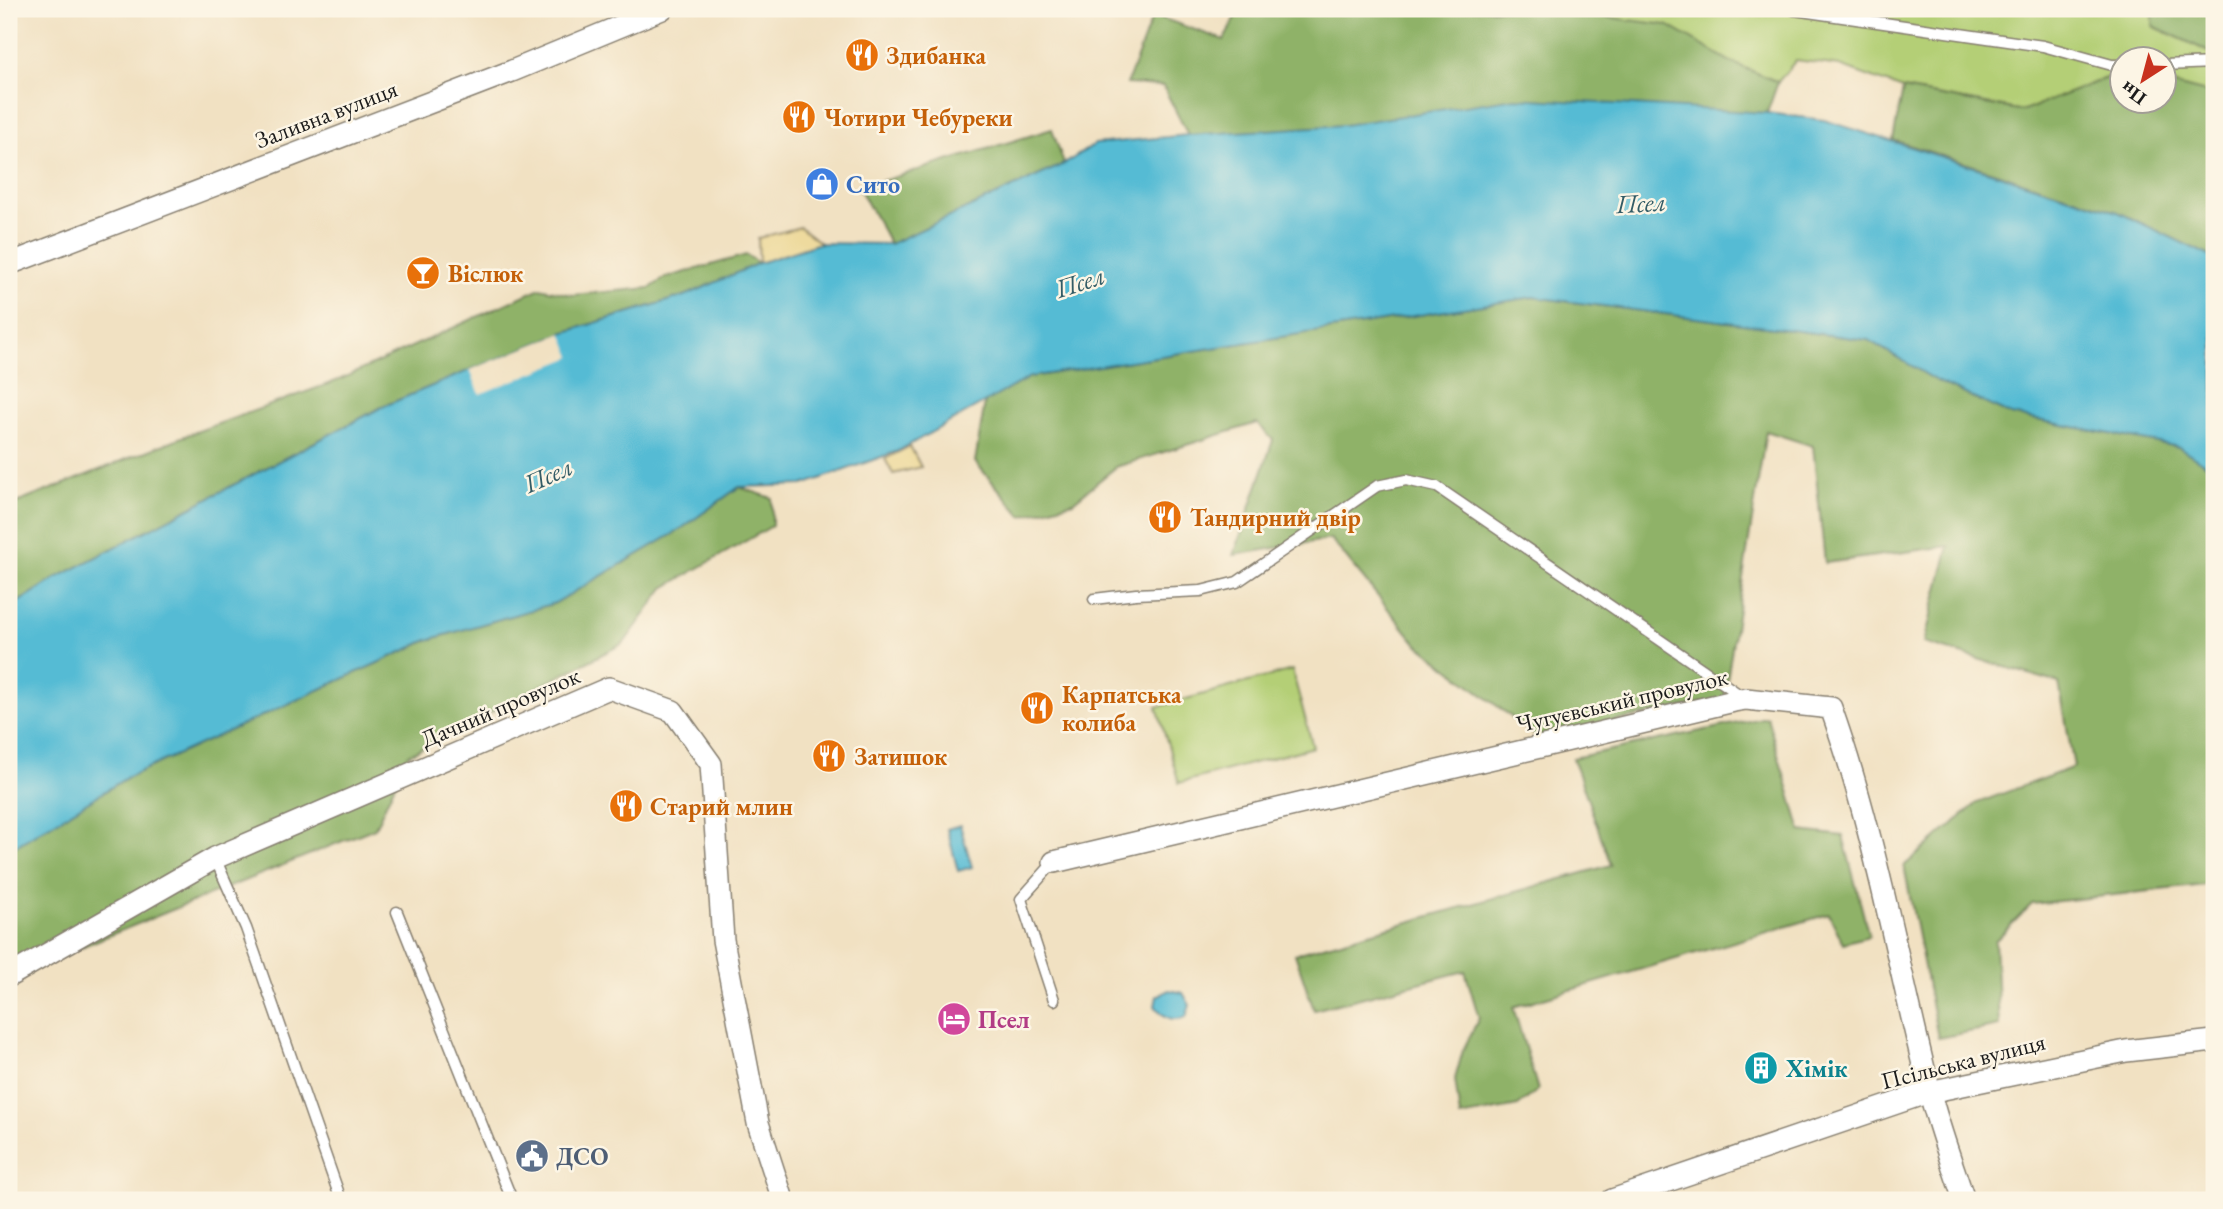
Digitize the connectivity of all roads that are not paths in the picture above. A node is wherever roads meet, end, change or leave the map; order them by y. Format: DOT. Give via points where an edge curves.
graph roads {
  1 [pos="662,9"];
  2 [pos="1794,10"];
  3 [pos="2214,63"];
  4 [pos="2108,64"];
  5 [pos="2178,64"];
  6 [pos="9,264"];
  7 [pos="1094,600"];
  8 [pos="1746,699"];
  9 [pos="215,858"];
  10 [pos="1054,862"];
  11 [pos="397,912"];
  12 [pos="9,976"];
  13 [pos="1054,1000"];
  14 [pos="2214,1041"];
  15 [pos="1929,1092"];
  16 [pos="341,1200"];
  17 [pos="513,1200"];
  18 [pos="783,1200"];
  19 [pos="1612,1200"];
  20 [pos="1964,1200"];
  1 -- 6 [label="street, Заливна вулиця"];
  2 -- 4 [label="lane" via="2043,46"];
  3 -- 5 [label="lane"];
  7 -- 8 [label="lane" via="1201,591 1237,582 1377,486 1406,480 1437,487"];
  8 -- 10 [label="street, Чугуєвський провулок"];
  8 -- 15 [label="street, Чугуєвський провулок" via="1831,708 1880,877"];
  9 -- 12 [label="street, Дачний провулок"];
  9 -- 16 [label="lane" via="246,928"];
  9 -- 18 [label="street, Дачний провулок" via="609,688 673,712 711,764 723,940 758,1122"];
  10 -- 13 [label="lane" via="1021,899"];
  11 -- 17 [label="lane"];
  14 -- 15 [label="street, Псільська вулиця" via="2126,1051"];
  15 -- 19 [label="street, Псільська вулиця"];
  15 -- 20 [label="street, Чугуєвський провулок"];
}
